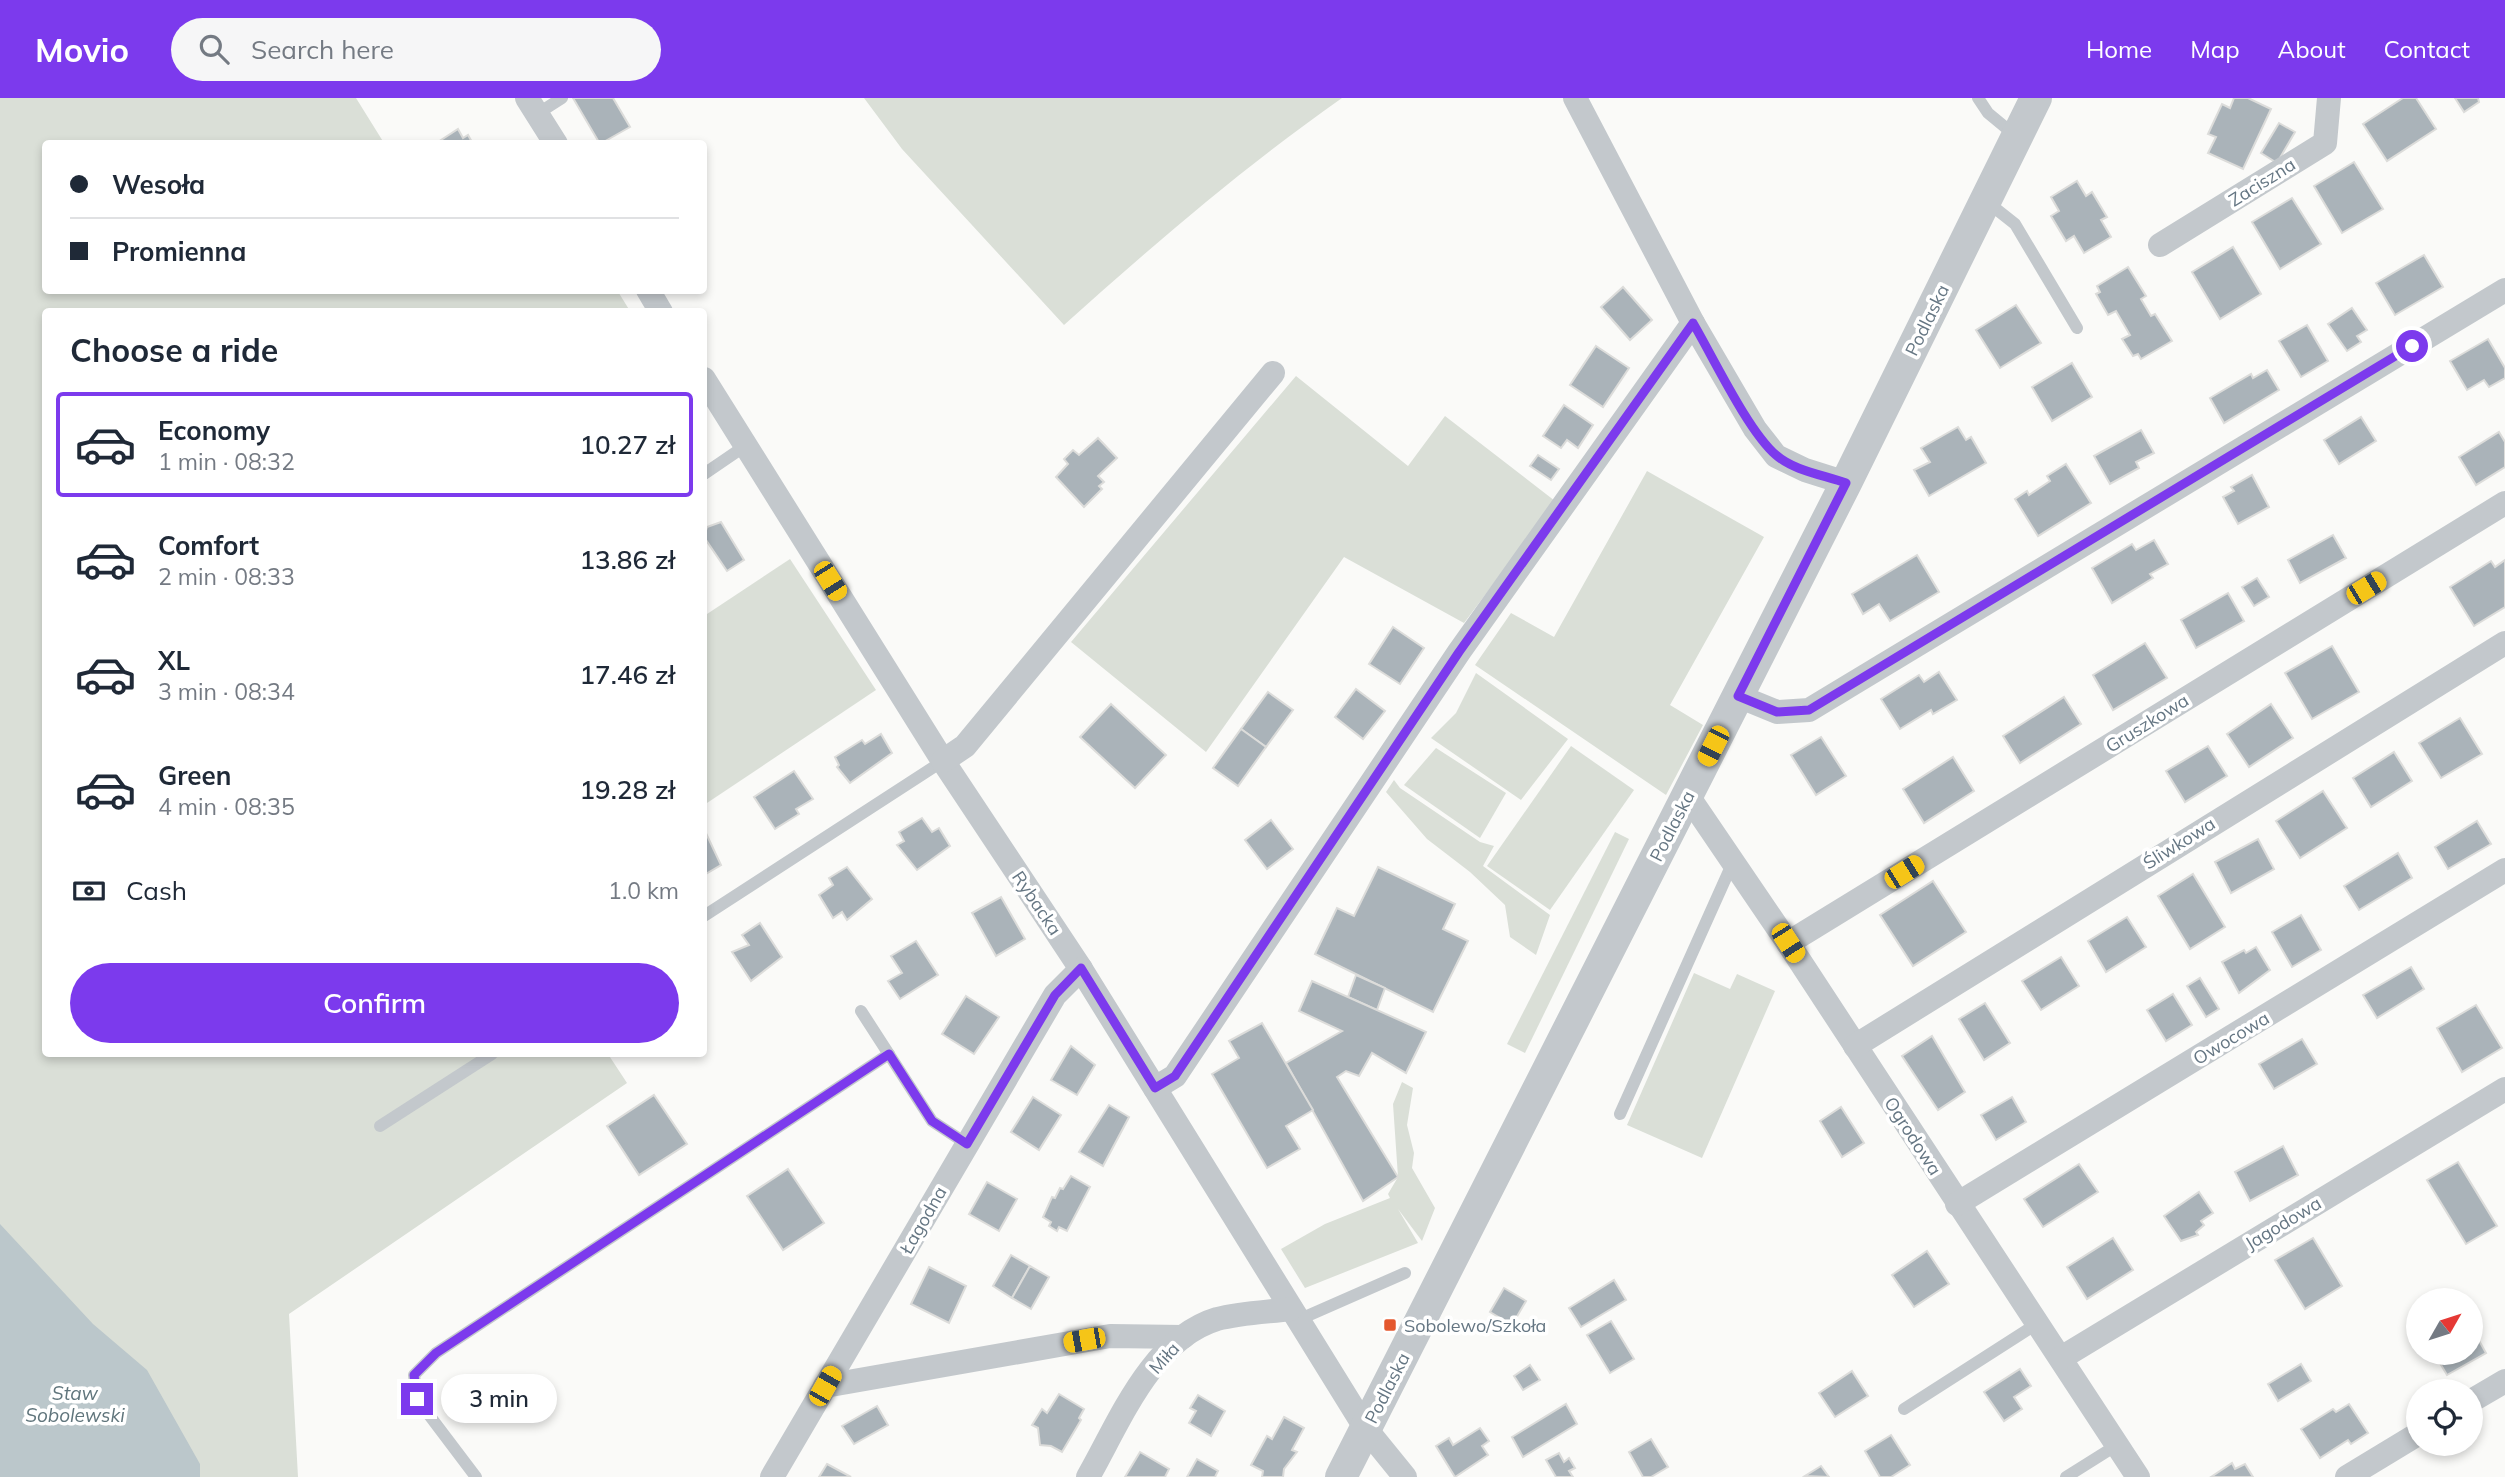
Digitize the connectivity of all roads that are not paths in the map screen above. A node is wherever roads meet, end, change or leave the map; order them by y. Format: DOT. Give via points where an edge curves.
graph roads {
  1 [pos="562,98"];
  2 [pos="1575,98"];
  3 [pos="1978,98"];
  4 [pos="2036,98"];
  5 [pos="2329,98"];
  6 [pos="532,106"];
  7 [pos="2017,137"];
  8 [pos="553,140"];
  9 [pos="1986,200"];
  10 [pos="2160,245"];
  11 [pos="2505,290"];
  12 [pos="1693,323"];
  13 [pos="2077,328"];
  14 [pos="1273,373"];
  15 [pos="707,384"];
  16 [pos="745,446"];
  17 [pos="707,472"];
  18 [pos="1846,483"];
  19 [pos="2505,503"];
  20 [pos="2505,643"];
  21 [pos="1738,696"];
  22 [pos="943,761"];
  23 [pos="1688,796"];
  24 [pos="1733,862"];
  25 [pos="2505,870"];
  26 [pos="707,914"];
  27 [pos="1788,943"];
  28 [pos="1081,968"];
  29 [pos="861,1011"];
  30 [pos="1855,1046"];
  31 [pos="889,1054"];
  32 [pos="487,1057"];
  33 [pos="1155,1088"];
  34 [pos="2505,1089"];
  35 [pos="1620,1114"];
  36 [pos="380,1126"];
  37 [pos="967,1144"];
  38 [pos="1957,1204"];
  39 [pos="1405,1273"];
  40 [pos="1295,1314"];
  41 [pos="2038,1323"];
  42 [pos="1183,1337"];
  43 [pos="2062,1357"];
  44 [pos="2505,1381"];
  45 [pos="825,1386"];
  46 [pos="2483,1394"];
  47 [pos="1904,1409"];
  48 [pos="1366,1429"];
  49 [pos="2406,1440"];
  50 [pos="2117,1445"];
  51 [pos="476,1477"];
  52 [pos="772,1477"];
  53 [pos="1087,1477"];
  54 [pos="1341,1477"];
  55 [pos="1405,1477"];
  56 [pos="2066,1477"];
  57 [pos="2138,1477"];
  58 [pos="2347,1477"];
  1 -- 6 [label="lane"];
  2 -- 12 [label="street"];
  3 -- 7 [label="lane" via="1988,114"];
  4 -- 7 [label="street, Podlaska"];
  5 -- 10 [label="street, Zaciszna" via="2325,143"];
  6 -- 8 [label="street"];
  7 -- 9 [label="street, Podlaska"];
  9 -- 13 [label="lane" via="2015,224"];
  9 -- 18 [label="street, Podlaska"];
  11 -- 21 [label="street" via="1809,710 1777,712"];
  12 -- 18 [label="street" via="1755,429 1776,456"];
  12 -- 33 [label="street" via="1459,652 1175,1076"];
  14 -- 22 [label="street" via="965,746"];
  15 -- 16 [label="street, Rybacka"];
  16 -- 17 [label="lane"];
  16 -- 22 [label="street, Rybacka"];
  18 -- 21 [label="street, Podlaska"];
  19 -- 27 [label="street, Gruszkowa"];
  20 -- 30 [label="street, Śliwkowa"];
  21 -- 23 [label="street, Podlaska"];
  22 -- 26 [label="lane"];
  22 -- 28 [label="street, Rybacka"];
  23 -- 24 [label="street, Ogrodowa"];
  23 -- 48 [label="street, Podlaska"];
  24 -- 27 [label="street, Ogrodowa"];
  24 -- 35 [label="lane"];
  25 -- 38 [label="street, Owocowa"];
  27 -- 30 [label="street, Ogrodowa"];
  28 -- 33 [label="street, Rybacka"];
  28 -- 37 [label="street, Łagodna" via="1055,995"];
  29 -- 31 [label="lane"];
  30 -- 38 [label="street, Ogrodowa"];
  31 -- 37 [label="lane" via="932,1121"];
  31 -- 51 [label="lane" via="436,1353 414,1375 417,1399"];
  32 -- 36 [label="lane"];
  33 -- 40 [label="street, Rybacka"];
  34 -- 43 [label="street, Jagodowa"];
  37 -- 45 [label="street, Łagodna"];
  38 -- 41 [label="street, Ogrodowa"];
  39 -- 40 [label="lane"];
  40 -- 42 [label="street, Miła" via="1216,1320"];
  40 -- 48 [label="street, Rybacka"];
  41 -- 43 [label="street, Ogrodowa"];
  41 -- 47 [label="lane"];
  42 -- 45 [label="street" via="1110,1336"];
  42 -- 53 [label="street, Miła" via="1153,1366"];
  43 -- 50 [label="street, Ogrodowa"];
  44 -- 46 [label="street"];
  45 -- 52 [label="street, Łagodna"];
  48 -- 54 [label="street, Podlaska"];
  48 -- 55 [label="street, Rybacka"];
  49 -- 58 [label="street"];
  50 -- 56 [label="lane"];
  50 -- 57 [label="street, Ogrodowa"];
}
